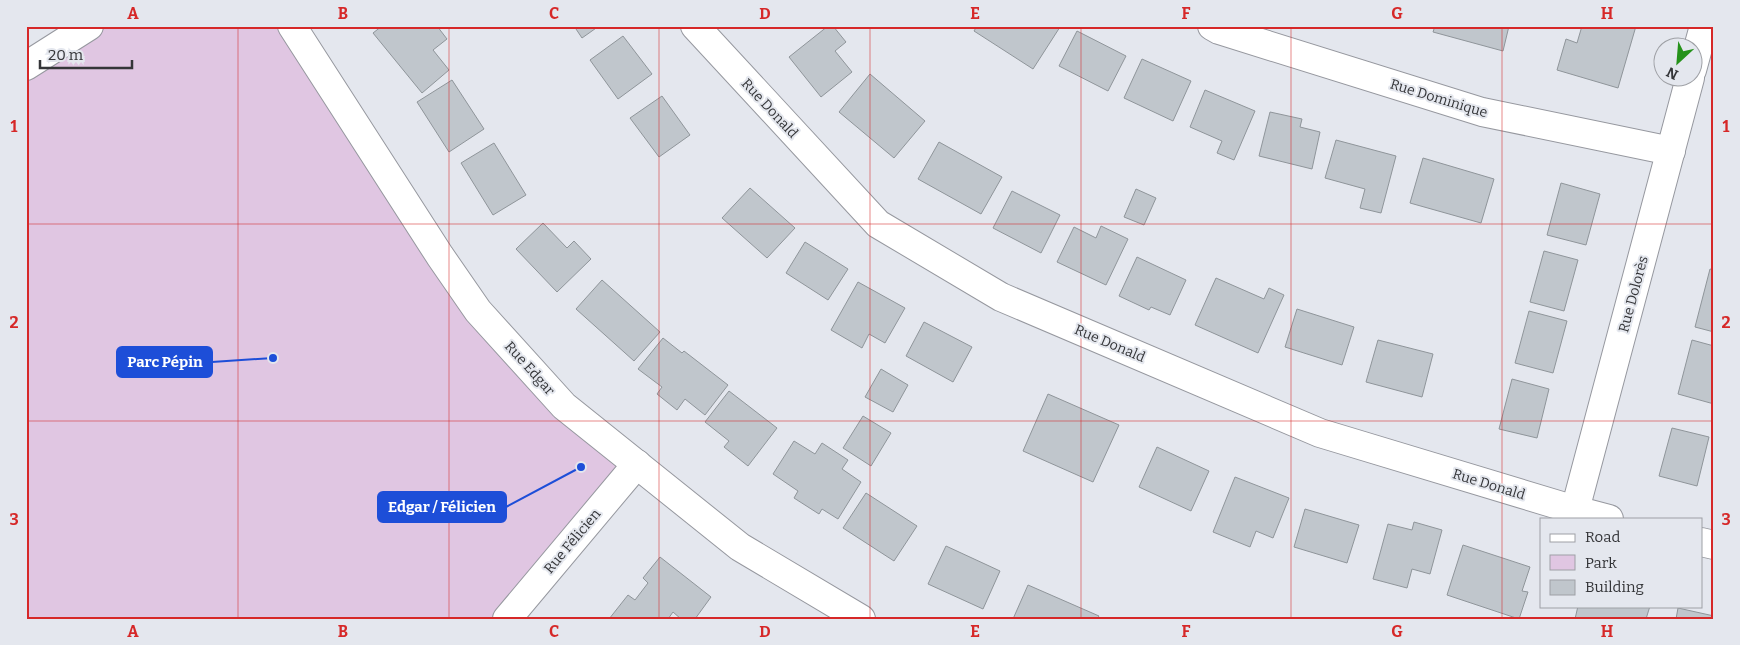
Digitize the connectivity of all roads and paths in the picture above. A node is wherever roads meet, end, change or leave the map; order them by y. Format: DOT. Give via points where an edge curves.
graph roads {
  1 [pos="89,26"];
  2 [pos="292,26"];
  3 [pos="1212,26"];
  4 [pos="698,27"];
  5 [pos="26,66"];
  6 [pos="1687,88"];
  7 [pos="1671,150"];
  8 [pos="637,464"];
  9 [pos="1575,510"];
  10 [pos="1605,518"];
  11 [pos="507,619"];
  12 [pos="861,619"];
  1 -- 5 [label="street"];
  2 -- 8 [label="street, Rue Edgar" via="478,311 564,406"];
  3 -- 7 [label="street, Rue Dominique" via="1482,112"];
  4 -- 9 [label="street, Rue Donald" via="878,224 1001,297 1320,433"];
  6 -- 7 [label="street, Rue Dolorès"];
  7 -- 9 [label="street, Rue Dolorès"];
  8 -- 11 [label="street, Rue Félicien"];
  8 -- 12 [label="street, Rue Edgar" via="740,547"];
  9 -- 10 [label="street, Rue Donald"];
}
